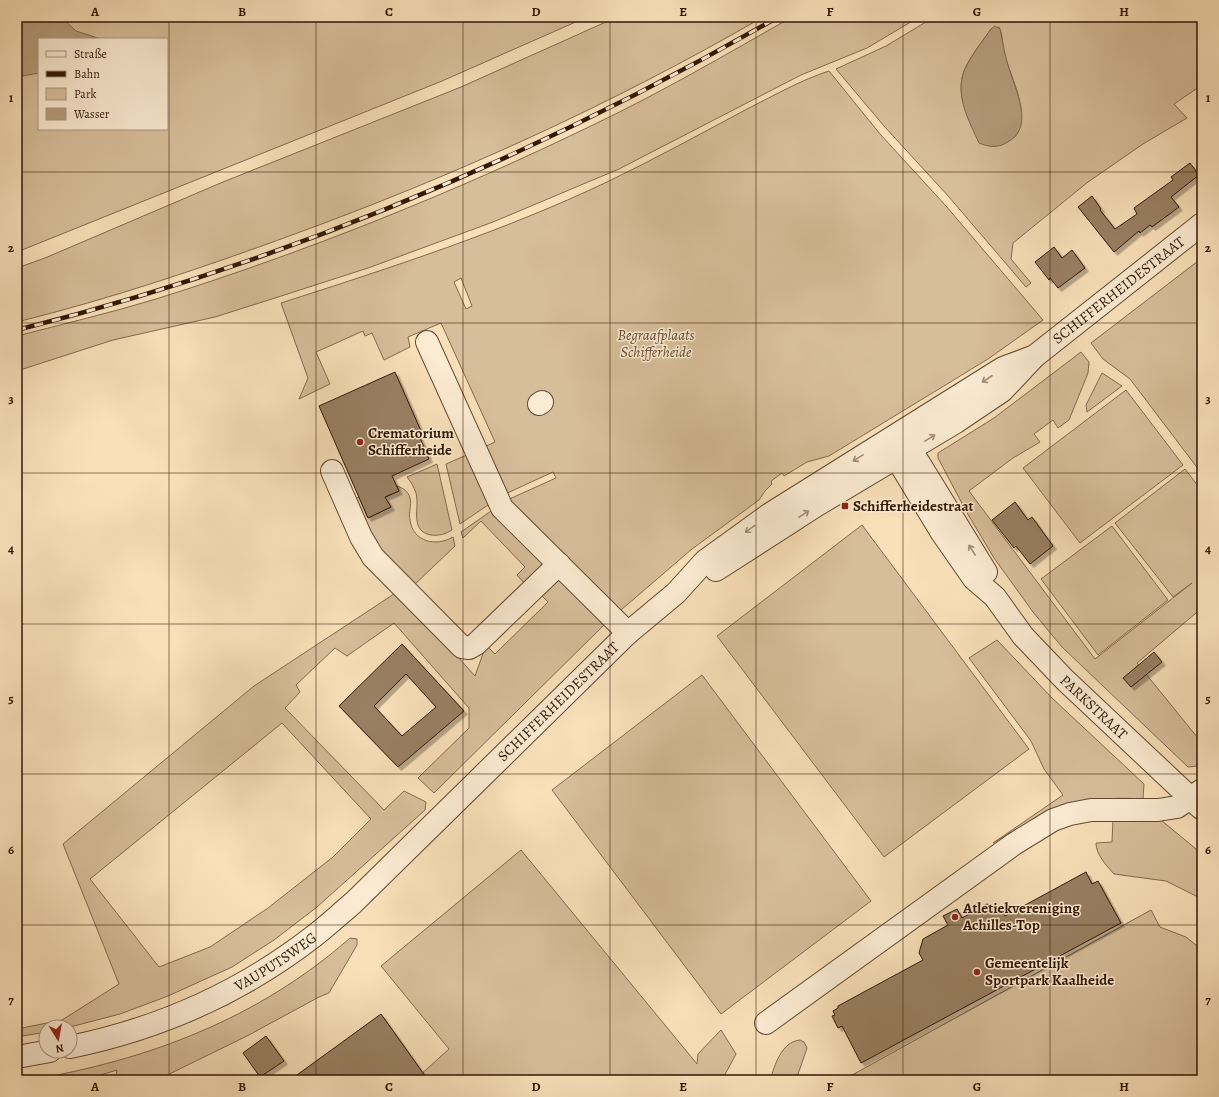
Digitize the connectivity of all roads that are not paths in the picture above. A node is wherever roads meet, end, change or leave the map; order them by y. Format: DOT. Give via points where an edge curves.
graph roads {
  1 [pos="1202,224"];
  2 [pos="427,342"];
  3 [pos="1034,356"];
  4 [pos="892,437"];
  5 [pos="904,454"];
  6 [pos="332,471"];
  7 [pos="559,564"];
  8 [pos="676,593"];
  9 [pos="628,633"];
  10 [pos="1199,799"];
  11 [pos="444,814"];
  12 [pos="766,1023"];
  13 [pos="78,1045"];
  14 [pos="38,1053"];
  15 [pos="17,1057"];
  1 -- 3 [label="street, SCHIFFERHEIDESTRAAT"];
  2 -- 7 [label="street" via="502,508"];
  3 -- 4 [label="street, SCHIFFERHEIDESTRAAT, one-way" via="1003,368"];
  5 -- 3 [label="street, SCHIFFERHEIDESTRAAT, one-way" via="1002,391"];
  4 -- 5 [label="street, PARKSTRAAT"];
  4 -- 8 [label="street, SCHIFFERHEIDESTRAAT, one-way" via="770,514 705,561"];
  8 -- 5 [label="street, SCHIFFERHEIDESTRAAT, one-way"];
  5 -- 10 [label="street, PARKSTRAAT" via="987,574 995,597 1023,636 1064,680"];
  6 -- 7 [label="street" via="361,537 373,557 462,647 469,648 476,644"];
  7 -- 9 [label="street"];
  8 -- 9 [label="street, SCHIFFERHEIDESTRAAT"];
  9 -- 11 [label="street, SCHIFFERHEIDESTRAAT"];
  10 -- 12 [label="street" via="1177,807 1158,810 1091,810 1053,820 1014,844"];
  11 -- 13 [label="street, VAUPUTSWEG" via="314,936 265,970 205,1003 162,1021"];
  14 -- 15 [label="street"];
}
